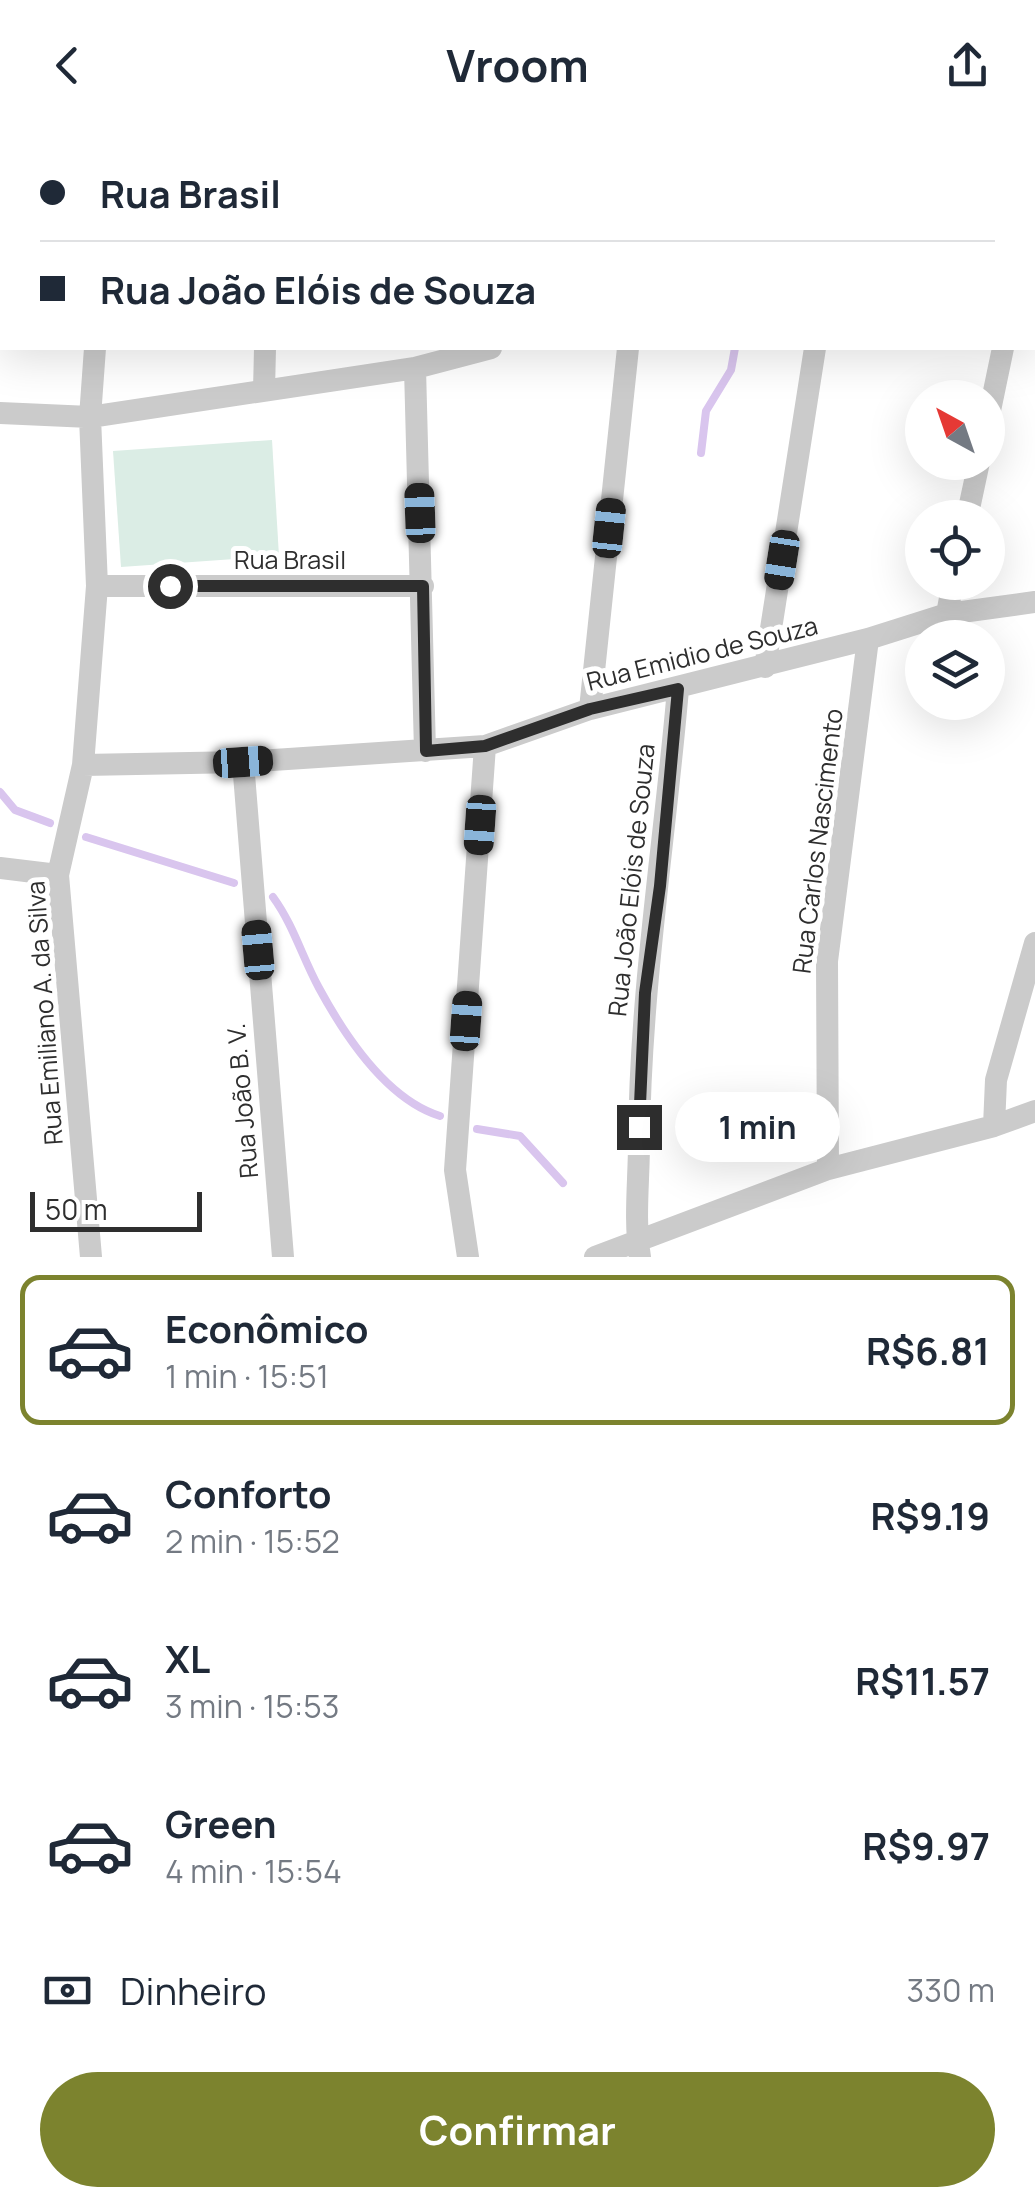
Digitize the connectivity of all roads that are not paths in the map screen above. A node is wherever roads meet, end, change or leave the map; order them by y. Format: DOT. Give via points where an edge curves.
graph roads {
  1 [pos="94,350"];
  2 [pos="265,350"];
  3 [pos="628,350"];
  4 [pos="815,350"];
  5 [pos="1003,350"];
  6 [pos="458,351"];
  7 [pos="415,368"];
  8 [pos="996,380"];
  9 [pos="264,391"];
  10 [pos="0,413"];
  11 [pos="90,417"];
  12 [pos="97,586"];
  13 [pos="423,586"];
  14 [pos="949,600"];
  15 [pos="1035,602"];
  16 [pos="946,614"];
  17 [pos="868,639"];
  18 [pos="765,666"];
  19 [pos="678,689"];
  20 [pos="590,709"];
  21 [pos="485,746"];
  22 [pos="426,751"];
  23 [pos="243,762"];
  24 [pos="82,764"];
  25 [pos="0,868"];
  26 [pos="58,876"];
  27 [pos="1035,944"];
  28 [pos="1035,1110"];
  29 [pos="994,1126"];
  30 [pos="828,1169"];
  31 [pos="639,1250"];
  32 [pos="91,1257"];
  33 [pos="282,1257"];
  34 [pos="468,1257"];
  35 [pos="595,1257"];
  1 -- 11 [label="street, Rua Emiliano A. da Silva"];
  2 -- 9 [label="street"];
  3 -- 20 [label="street"];
  4 -- 18 [label="street"];
  5 -- 8 [label="street"];
  6 -- 7 [label="street"];
  7 -- 9 [label="street"];
  7 -- 13 [label="street"];
  9 -- 11 [label="street"];
  10 -- 11 [label="street"];
  11 -- 12 [label="street, Rua Emiliano A. da Silva"];
  12 -- 13 [label="street, Rua Brasil"];
  12 -- 24 [label="street, Rua Emiliano A. da Silva"];
  13 -- 22 [label="street"];
  14 -- 16 [label="street"];
  15 -- 16 [label="street, Rua Emidio de Souza"];
  16 -- 17 [label="street, Rua Emidio de Souza"];
  17 -- 18 [label="street, Rua Emidio de Souza"];
  17 -- 30 [label="street, Rua Carlos Nascimento" via="827,961"];
  18 -- 19 [label="street, Rua Emidio de Souza"];
  19 -- 20 [label="street, Rua Emidio de Souza"];
  19 -- 31 [label="street, Rua João Elóis de Souza" via="645,993"];
  20 -- 21 [label="street, Rua Emidio de Souza"];
  21 -- 22 [label="street, Rua Emidio de Souza"];
  21 -- 34 [label="street" via="454,1170"];
  22 -- 23 [label="street, Rua Emidio de Souza"];
  23 -- 24 [label="street, Rua Emidio de Souza"];
  23 -- 33 [label="street, Rua João B. V."];
  24 -- 26 [label="street, Rua Emiliano A. da Silva"];
  25 -- 26 [label="street"];
  26 -- 32 [label="street, Rua Emiliano A. da Silva"];
  27 -- 29 [label="street" via="996,1080"];
  28 -- 29 [label="street"];
  29 -- 30 [label="street"];
  30 -- 31 [label="street"];
  31 -- 35 [label="street"];
}
